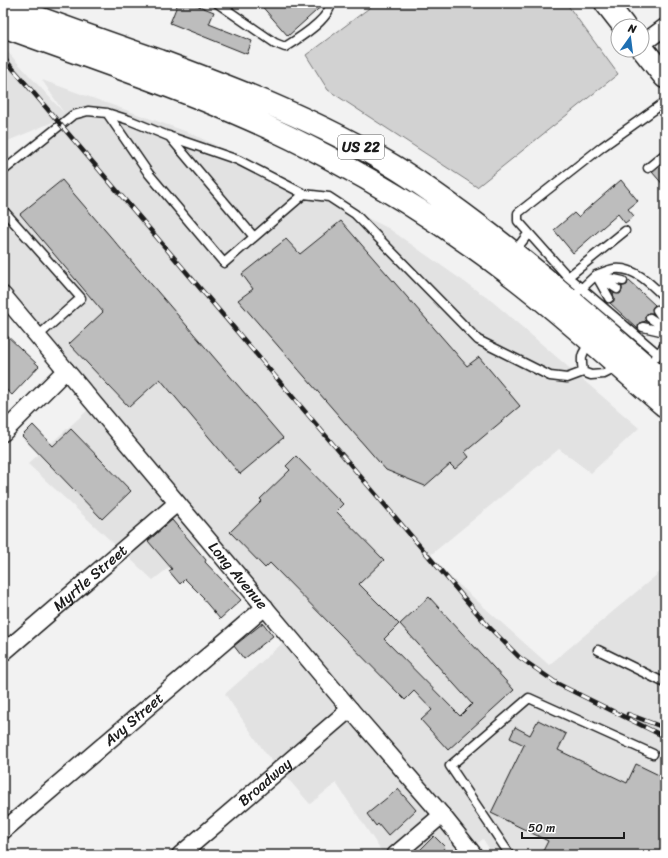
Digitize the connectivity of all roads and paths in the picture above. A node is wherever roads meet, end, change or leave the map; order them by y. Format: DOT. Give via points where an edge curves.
graph roads {
  1 [pos="217,3"];
  2 [pos="331,3"];
  3 [pos="606,3"];
  4 [pos="3,5"];
  5 [pos="618,18"];
  6 [pos="3,26"];
  7 [pos="665,27"];
  8 [pos="650,38"];
  9 [pos="650,58"];
  10 [pos="665,77"];
  11 [pos="665,102"];
  12 [pos="107,113"];
  13 [pos="168,136"];
  14 [pos="665,154"];
  15 [pos="648,168"];
  16 [pos="3,171"];
  17 [pos="304,194"];
  18 [pos="3,210"];
  19 [pos="625,231"];
  20 [pos="528,234"];
  21 [pos="254,237"];
  22 [pos="513,253"];
  23 [pos="596,275"];
  24 [pos="568,276"];
  25 [pos="623,281"];
  26 [pos="617,289"];
  27 [pos="576,294"];
  28 [pos="3,295"];
  29 [pos="609,298"];
  30 [pos="665,298"];
  31 [pos="657,310"];
  32 [pos="650,318"];
  33 [pos="665,322"];
  34 [pos="643,327"];
  35 [pos="665,328"];
  36 [pos="665,332"];
  37 [pos="38,336"];
  38 [pos="592,342"];
  39 [pos="665,345"];
  40 [pos="653,361"];
  41 [pos="619,366"];
  42 [pos="66,370"];
  43 [pos="583,372"];
  44 [pos="665,382"];
  45 [pos="665,406"];
  46 [pos="3,432"];
  47 [pos="178,503"];
  48 [pos="265,607"];
  49 [pos="598,650"];
  50 [pos="3,653"];
  51 [pos="665,683"];
  52 [pos="350,709"];
  53 [pos="654,754"];
  54 [pos="442,815"];
  55 [pos="3,831"];
  56 [pos="180,855"];
  57 [pos="395,855"];
  58 [pos="474,855"];
  59 [pos="511,855"];
  1 -- 2 [label="lane" via="275,44 284,47 319,21 327,13"];
  3 -- 5 [label="main road"];
  4 -- 22 [label="main road, US 22" via="213,81 305,119 412,178"];
  6 -- 38 [label="main road, US 22" via="213,103 282,133 348,168 474,247"];
  7 -- 8 [label="street"];
  9 -- 10 [label="main road"];
  11 -- 20 [label="lane" via="602,147 518,213 518,220"];
  12 -- 13 [label="lane"];
  12 -- 16 [label="lane" via="88,111 73,115"];
  12 -- 21 [label="lane" via="149,174 224,263"];
  13 -- 17 [label="lane" via="238,160"];
  13 -- 21 [label="lane"];
  14 -- 15 [label="lane"];
  17 -- 21 [label="lane"];
  17 -- 43 [label="lane" via="329,197 355,214 478,340 550,376 567,378"];
  18 -- 37 [label="lane" via="81,298"];
  19 -- 24 [label="lane"];
  20 -- 22 [label="lane"];
  20 -- 24 [label="lane"];
  22 -- 27 [label="main road, US 22"];
  23 -- 25 [label="lane"];
  23 -- 26 [label="lane"];
  23 -- 27 [label="lane"];
  23 -- 29 [label="lane"];
  23 -- 30 [label="lane" via="614,269 629,270 650,283"];
  24 -- 27 [label="lane"];
  27 -- 40 [label="main road, US 22"];
  28 -- 37 [label="street, Long Avenue"];
  31 -- 33 [label="lane"];
  32 -- 35 [label="lane"];
  34 -- 36 [label="lane"];
  37 -- 42 [label="street, Long Avenue"];
  38 -- 41 [label="main road, US 22"];
  38 -- 43 [label="lane" via="582,355"];
  39 -- 40 [label="lane"];
  40 -- 44 [label="main road, US 22"];
  41 -- 43 [label="lane" via="604,374 591,375"];
  41 -- 45 [label="main road, US 22"];
  42 -- 46 [label="street"];
  42 -- 47 [label="street, Long Avenue"];
  47 -- 48 [label="street, Long Avenue"];
  47 -- 50 [label="street, Myrtle Street"];
  48 -- 52 [label="street, Long Avenue"];
  48 -- 55 [label="street, Avy Street"];
  49 -- 51 [label="lane"];
  52 -- 54 [label="street, Long Avenue"];
  52 -- 56 [label="street, Broadway"];
  53 -- 59 [label="lane" via="529,698 450,766"];
  54 -- 57 [label="street"];
  54 -- 58 [label="street, Long Avenue"];
}
